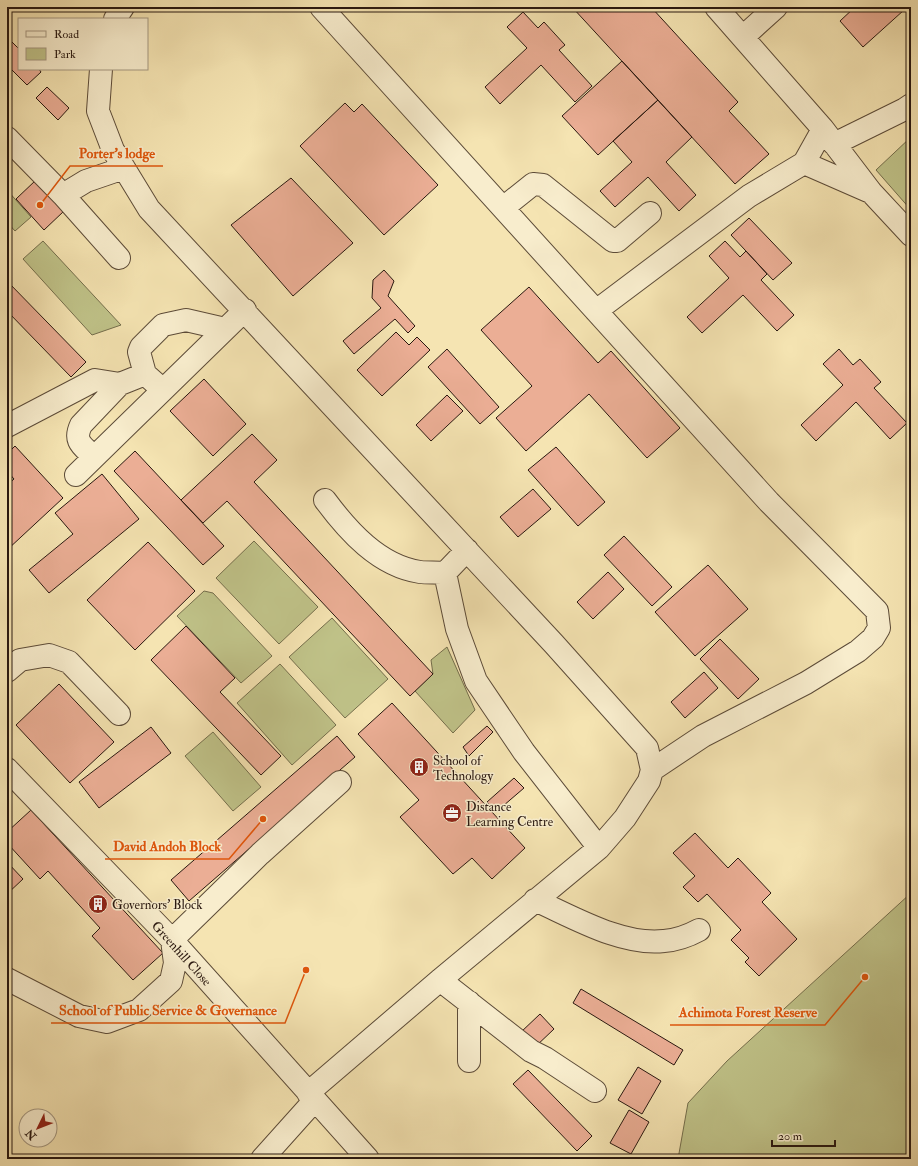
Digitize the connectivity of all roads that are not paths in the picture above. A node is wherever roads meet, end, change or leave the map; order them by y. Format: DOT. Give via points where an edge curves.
graph roads {
  1 [pos="123,7"];
  2 [pos="321,7"];
  3 [pos="716,7"];
  4 [pos="776,7"];
  5 [pos="116,18"];
  6 [pos="743,37"];
  7 [pos="102,70"];
  8 [pos="911,105"];
  9 [pos="828,137"];
  10 [pos="7,138"];
  11 [pos="804,163"];
  12 [pos="124,168"];
  13 [pos="871,192"];
  14 [pos="62,195"];
  15 [pos="503,208"];
  16 [pos="650,213"];
  17 [pos="911,236"];
  18 [pos="119,258"];
  19 [pos="245,310"];
  20 [pos="596,311"];
  21 [pos="225,329"];
  22 [pos="145,374"];
  23 [pos="120,384"];
  24 [pos="163,390"];
  25 [pos="7,426"];
  26 [pos="94,457"];
  27 [pos="76,475"];
  28 [pos="325,500"];
  29 [pos="467,550"];
  30 [pos="445,573"];
  31 [pos="7,671"];
  32 [pos="119,714"];
  33 [pos="652,770"];
  34 [pos="9,775"];
  35 [pos="340,782"];
  36 [pos="599,848"];
  37 [pos="535,900"];
  38 [pos="699,930"];
  39 [pos="172,940"];
  40 [pos="7,979"];
  41 [pos="440,980"];
  42 [pos="468,1002"];
  43 [pos="470,1061"];
  44 [pos="595,1091"];
  45 [pos="311,1097"];
  46 [pos="262,1159"];
  47 [pos="368,1159"];
  1 -- 5 [label="lane"];
  2 -- 15 [label="lane"];
  3 -- 6 [label="lane"];
  4 -- 6 [label="lane"];
  6 -- 9 [label="lane"];
  7 -- 12 [label="lane" via="98,111 113,150"];
  8 -- 9 [label="lane" via="905,110"];
  9 -- 11 [label="lane"];
  9 -- 13 [label="lane"];
  10 -- 14 [label="lane"];
  11 -- 13 [label="lane"];
  11 -- 20 [label="lane" via="748,196"];
  12 -- 14 [label="lane" via="86,181"];
  12 -- 19 [label="lane" via="149,209 220,287"];
  13 -- 17 [label="lane"];
  14 -- 18 [label="lane"];
  15 -- 16 [label="lane" via="534,184 543,185 613,242"];
  15 -- 20 [label="lane"];
  19 -- 21 [label="lane"];
  19 -- 29 [label="lane"];
  20 -- 33 [label="lane" via="769,502 877,611 879,628 873,638 858,651 806,683 703,736"];
  21 -- 22 [label="lane" via="186,320 163,325 139,352"];
  21 -- 24 [label="lane"];
  22 -- 23 [label="lane"];
  22 -- 24 [label="lane"];
  23 -- 25 [label="lane" via="95,380"];
  23 -- 26 [label="lane" via="81,425 77,433 78,440"];
  24 -- 26 [label="lane"];
  26 -- 27 [label="lane"];
  28 -- 30 [label="lane" via="345,528 394,564 419,572"];
  29 -- 30 [label="lane"];
  29 -- 33 [label="lane" via="647,748"];
  30 -- 36 [label="lane" via="457,629 476,681 524,752"];
  31 -- 32 [label="lane" via="20,660 49,655 69,662"];
  33 -- 36 [label="lane" via="649,781 638,799"];
  34 -- 39 [label="lane, Greenhill Close"];
  35 -- 39 [label="lane" via="260,854"];
  36 -- 37 [label="lane"];
  37 -- 38 [label="lane" via="626,939 664,941 681,938"];
  37 -- 41 [label="lane"];
  39 -- 40 [label="lane" via="175,963 171,981 139,1010 107,1022 79,1016"];
  39 -- 45 [label="lane, Greenhill Close"];
  41 -- 42 [label="lane"];
  41 -- 45 [label="lane"];
  42 -- 43 [label="lane"];
  42 -- 44 [label="lane" via="531,1051"];
  45 -- 46 [label="lane"];
  45 -- 47 [label="lane, Greenhill Close"];
}
